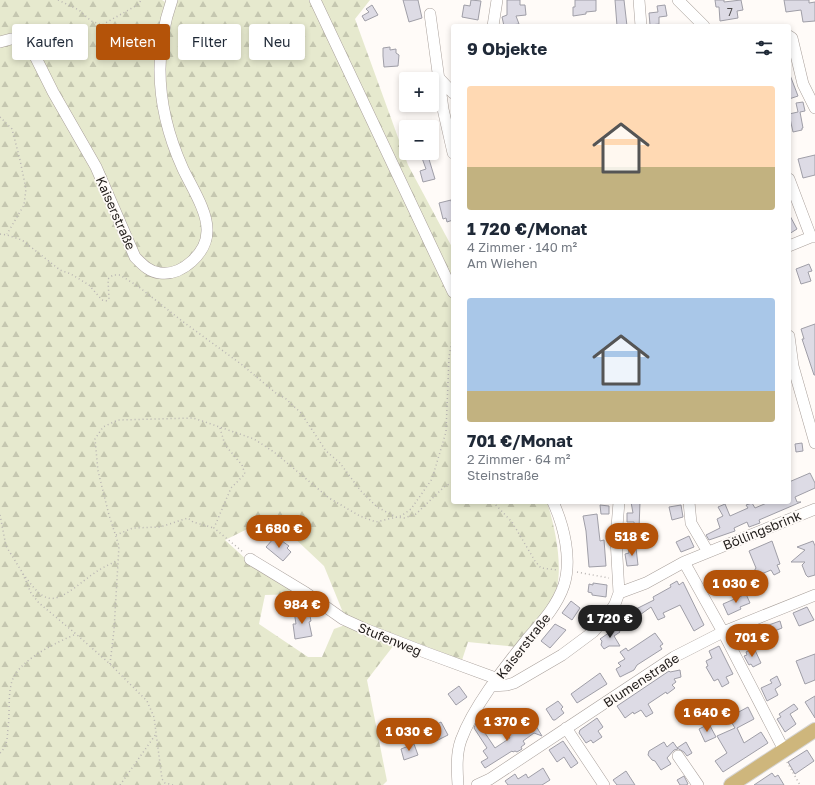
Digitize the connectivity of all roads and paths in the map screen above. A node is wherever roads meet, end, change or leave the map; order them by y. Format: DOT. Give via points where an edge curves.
graph roads {
  1 [pos="58,0"];
  2 [pos="141,0"];
  3 [pos="172,0"];
  4 [pos="315,0"];
  5 [pos="497,0"];
  6 [pos="639,0"];
  7 [pos="678,0"];
  8 [pos="430,14"];
  9 [pos="493,24"];
  10 [pos="641,24"];
  11 [pos="702,24"];
  12 [pos="791,37"];
  13 [pos="0,42"];
  14 [pos="438,72"];
  15 [pos="439,78"];
  16 [pos="451,91"];
  17 [pos="815,108"];
  18 [pos="0,117"];
  19 [pos="451,144"];
  20 [pos="791,184"];
  21 [pos="0,234"];
  22 [pos="6,234"];
  23 [pos="813,237"];
  24 [pos="791,245"];
  25 [pos="451,288"];
  26 [pos="451,346"];
  27 [pos="791,351"];
  28 [pos="811,418"];
  29 [pos="220,428"];
  30 [pos="815,443"];
  31 [pos="451,483"];
  32 [pos="495,504"];
  33 [pos="554,504"];
  34 [pos="619,504"];
  35 [pos="689,504"];
  36 [pos="815,509"];
  37 [pos="0,515"];
  38 [pos="396,517"];
  39 [pos="214,528"];
  40 [pos="116,535"];
  41 [pos="708,552"];
  42 [pos="250,558"];
  43 [pos="118,560"];
  44 [pos="684,562"];
  45 [pos="567,571"];
  46 [pos="22,572"];
  47 [pos="618,580"];
  48 [pos="619,593"];
  49 [pos="815,595"];
  50 [pos="723,632"];
  51 [pos="76,634"];
  52 [pos="110,664"];
  53 [pos="495,682"];
  54 [pos="566,728"];
  55 [pos="815,730"];
  56 [pos="156,734"];
  57 [pos="782,751"];
  58 [pos="0,753"];
  59 [pos="678,756"];
  60 [pos="455,784"];
  61 [pos="120,785"];
  62 [pos="173,785"];
  63 [pos="477,785"];
  64 [pos="604,785"];
  65 [pos="698,785"];
  66 [pos="731,785"];
  67 [pos="800,785"];
  1 -- 2 [label="path" via="102,25 139,4"];
  3 -- 13 [label="street, Kaiserstraße" via="165,20 160,51 164,111 171,139 202,210 207,230 206,240 197,257 169,273 160,274 152,271 135,257 96,167 32,50 17,38"];
  4 -- 25 [label="street"];
  5 -- 9 [label="street"];
  6 -- 10 [label="street"];
  7 -- 11 [label="street"];
  8 -- 14 [label="street"];
  12 -- 17 [label="street" via="803,84"];
  15 -- 16 [label="street"];
  15 -- 19 [label="street"];
  18 -- 22 [label="path" via="12,129 26,189 24,205"];
  20 -- 23 [label="street"];
  21 -- 22 [label="path"];
  22 -- 38 [label="path" via="22,240 60,270 90,285 102,300 109,299 108,279 112,275 120,275 140,287 277,394 286,398 301,413 326,451 340,463 360,490 377,507"];
  23 -- 24 [label="street"];
  26 -- 38 [label="path" via="446,432 432,479 411,509"];
  27 -- 28 [label="street" via="793,366"];
  28 -- 30 [label="street"];
  29 -- 38 [label="path" via="254,439 274,452 329,498 360,516 376,522"];
  29 -- 39 [label="path" via="225,445 242,465 245,474 231,488"];
  29 -- 40 [label="path" via="193,418 118,420 103,427 95,439 98,471"];
  31 -- 38 [label="path" via="416,514 404,518"];
  32 -- 45 [label="path" via="512,522 541,568"];
  33 -- 45 [label="street, Kaiserstraße" via="564,533"];
  34 -- 47 [label="street" via="616,538"];
  35 -- 41 [label="street, Böllingsbrink" via="691,523"];
  36 -- 41 [label="street, Böllingsbrink"];
  37 -- 46 [label="path" via="6,546"];
  39 -- 40 [label="path" via="188,518 160,527 133,528"];
  39 -- 42 [label="path"];
  40 -- 43 [label="path" via="119,546"];
  41 -- 44 [label="street, Böllingsbrink"];
  42 -- 53 [label="street, Stufenweg" via="343,619"];
  43 -- 46 [label="path" via="95,572 64,594 52,598 40,594"];
  43 -- 52 [label="path"];
  44 -- 48 [label="street, Böllingsbrink" via="646,583"];
  44 -- 50 [label="street"];
  45 -- 47 [label="path"];
  45 -- 53 [label="street, Kaiserstraße" via="564,585 552,609"];
  46 -- 51 [label="path" via="31,593 39,603"];
  47 -- 48 [label="street"];
  48 -- 53 [label="street" via="612,610 593,632 562,655 514,683"];
  49 -- 50 [label="street, Blumenstraße"];
  50 -- 54 [label="street, Blumenstraße" via="674,657"];
  50 -- 57 [label="street"];
  51 -- 52 [label="path"];
  51 -- 58 [label="path" via="58,642 16,671 11,684 6,747"];
  52 -- 56 [label="path" via="147,701 154,716"];
  53 -- 60 [label="street, Kaiserstraße" via="474,713 461,740"];
  54 -- 63 [label="street, Blumenstraße" via="490,780"];
  54 -- 64 [label="street"];
  55 -- 57 [label="main road"];
  56 -- 61 [label="path"];
  56 -- 62 [label="path" via="162,779 165,783"];
  57 -- 66 [label="main road"];
  57 -- 67 [label="path"];
  59 -- 65 [label="street"];
}
